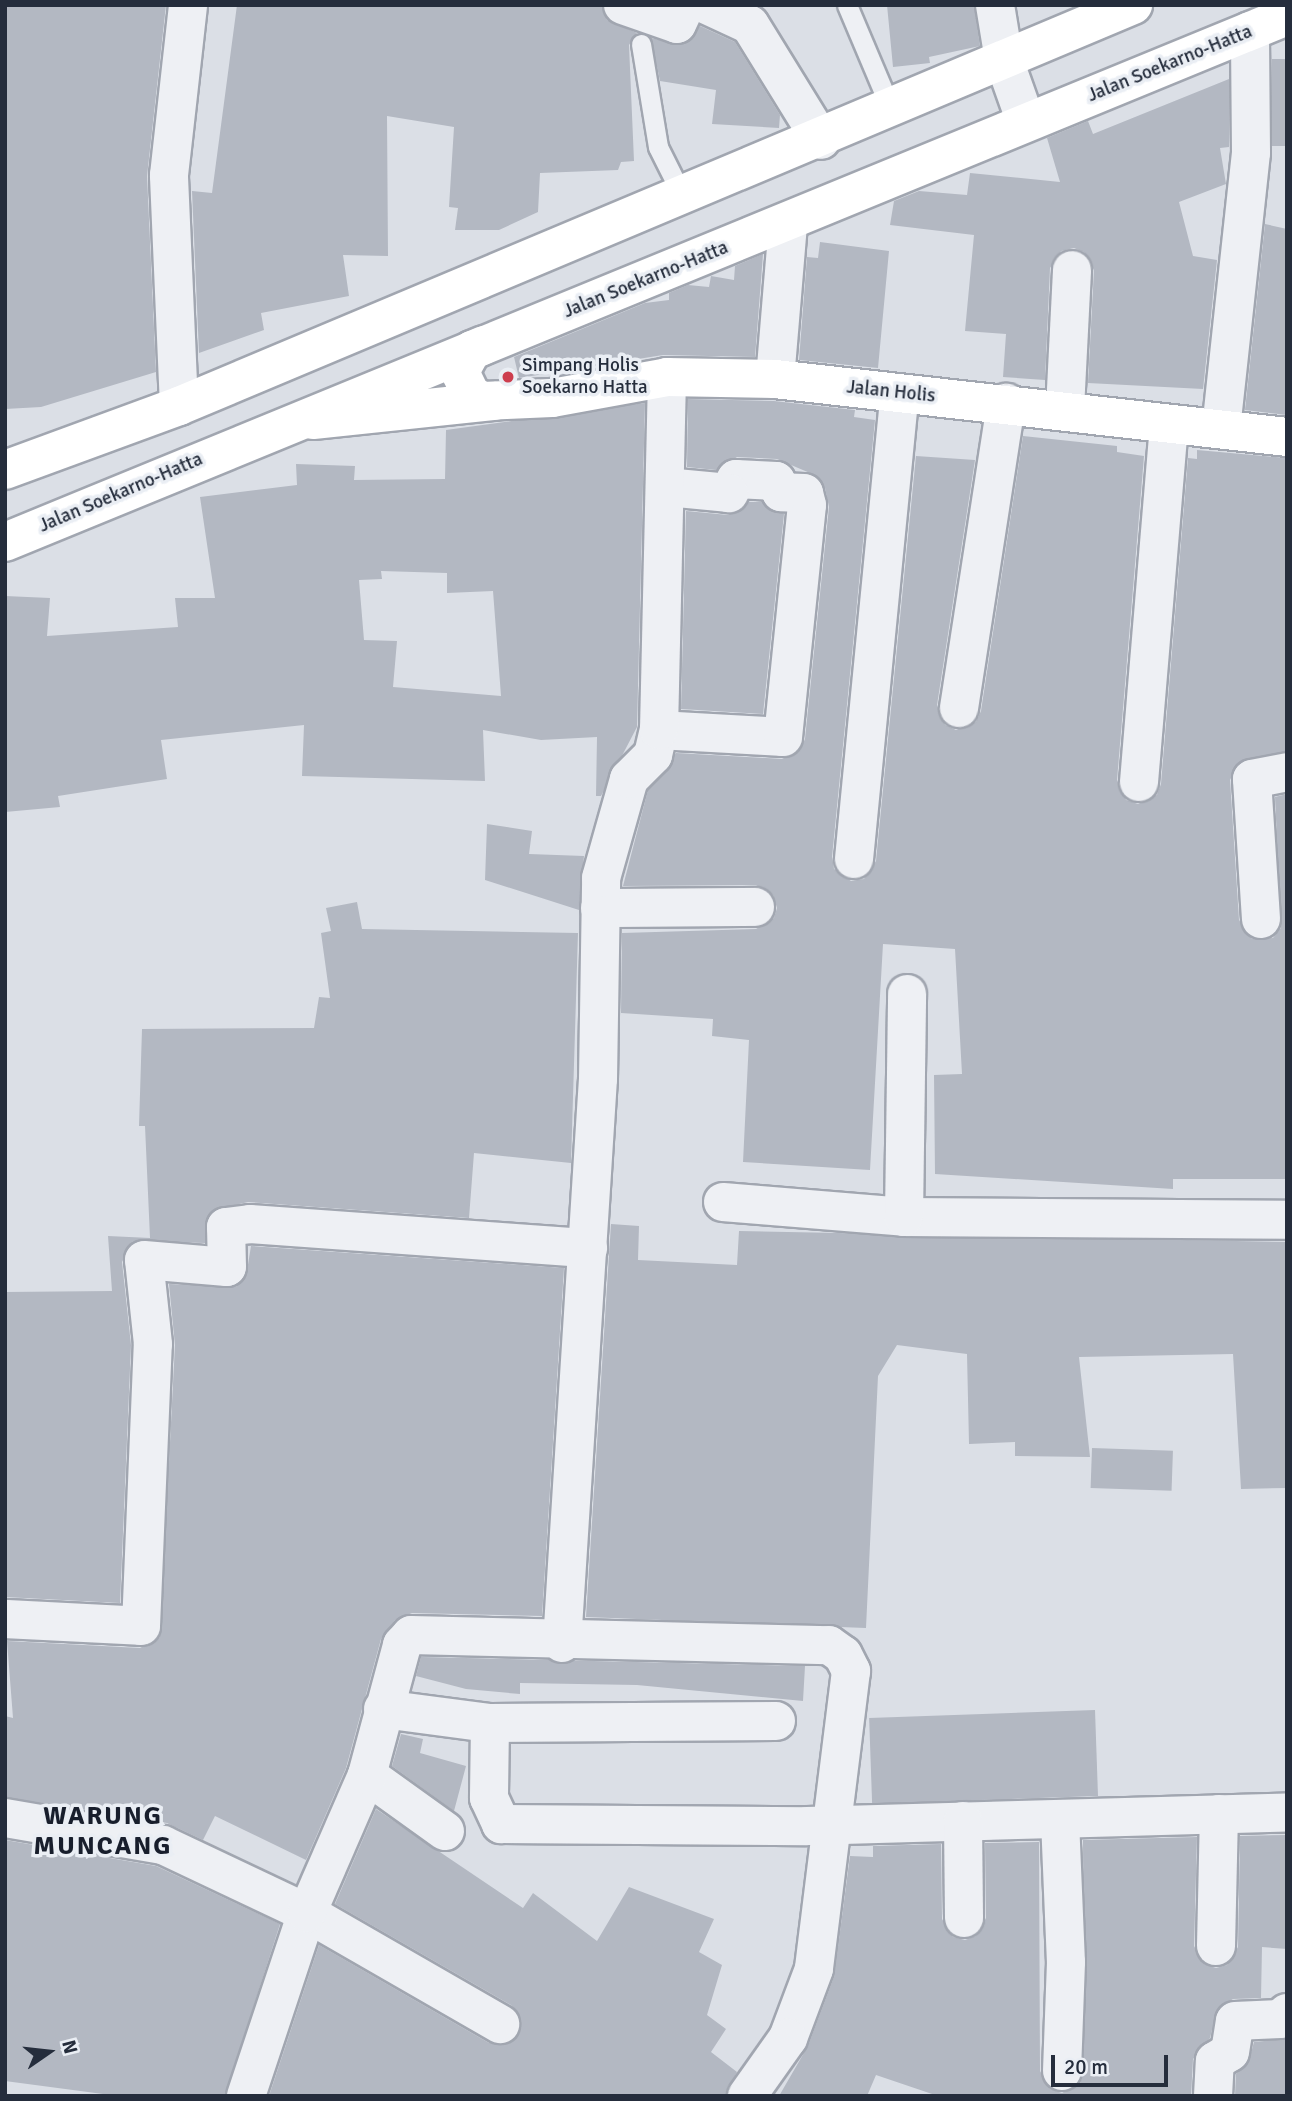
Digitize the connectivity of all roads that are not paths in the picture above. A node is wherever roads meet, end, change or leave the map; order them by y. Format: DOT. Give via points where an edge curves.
graph roads {
  1 [pos="188,5"];
  2 [pos="623,5"];
  3 [pos="686,5"];
  4 [pos="707,5"];
  5 [pos="847,5"];
  6 [pos="995,5"];
  7 [pos="1133,5"];
  8 [pos="1287,16"];
  9 [pos="1250,32"];
  10 [pos="641,44"];
  11 [pos="1004,60"];
  12 [pos="890,107"];
  13 [pos="1026,122"];
  14 [pos="821,140"];
  15 [pos="683,197"];
  16 [pos="788,224"];
  17 [pos="1072,270"];
  18 [pos="484,345"];
  19 [pos="667,377"];
  20 [pos="775,379"];
  21 [pos="900,394"];
  22 [pos="495,401"];
  23 [pos="1006,403"];
  24 [pos="179,406"];
  25 [pos="1065,409"];
  26 [pos="287,423"];
  27 [pos="1169,425"];
  28 [pos="1221,429"];
  29 [pos="1287,437"];
  30 [pos="14,462"];
  31 [pos="665,487"];
  32 [pos="5,542"];
  33 [pos="959,708"];
  34 [pos="659,730"];
  35 [pos="1287,772"];
  36 [pos="1139,782"];
  37 [pos="855,859"];
  38 [pos="1272,861"];
  39 [pos="755,906"];
  40 [pos="600,908"];
  41 [pos="1261,919"];
  42 [pos="907,994"];
  43 [pos="723,1202"];
  44 [pos="904,1217"];
  45 [pos="1287,1220"];
  46 [pos="588,1248"];
  47 [pos="5,1619"];
  48 [pos="562,1643"];
  49 [pos="383,1709"];
  50 [pos="776,1721"];
  51 [pos="490,1723"];
  52 [pos="367,1774"];
  53 [pos="1287,1813"];
  54 [pos="1219,1814"];
  55 [pos="5,1818"];
  56 [pos="1059,1820"];
  57 [pos="963,1821"];
  58 [pos="835,1822"];
  59 [pos="445,1831"];
  60 [pos="307,1913"];
  61 [pos="964,1918"];
  62 [pos="1216,1946"];
  63 [pos="1287,2013"];
  64 [pos="500,2024"];
  65 [pos="1062,2071"];
  66 [pos="246,2096"];
  67 [pos="747,2096"];
  68 [pos="1213,2096"];
  1 -- 24 [label="street" via="169,175"];
  2 -- 3 [label="street" via="677,24"];
  4 -- 14 [label="street" via="750,25"];
  5 -- 12 [label="lane"];
  6 -- 11 [label="street"];
  7 -- 11 [label="main road"];
  8 -- 9 [label="main road, Jalan Soekarno-Hatta"];
  9 -- 13 [label="main road, Jalan Soekarno-Hatta"];
  9 -- 28 [label="street" via="1251,153"];
  10 -- 15 [label="lane" via="657,147"];
  11 -- 12 [label="main road"];
  11 -- 13 [label="street"];
  12 -- 14 [label="main road"];
  13 -- 16 [label="main road, Jalan Soekarno-Hatta"];
  14 -- 15 [label="main road"];
  15 -- 24 [label="main road"];
  16 -- 18 [label="main road, Jalan Soekarno-Hatta"];
  16 -- 20 [label="street"];
  17 -- 25 [label="street"];
  18 -- 22 [label="main road" via="472,350 460,372 471,396"];
  18 -- 26 [label="main road, Jalan Soekarno-Hatta"];
  19 -- 20 [label="main road, Jalan Holis"];
  19 -- 22 [label="main road, Jalan Holis"];
  19 -- 31 [label="street"];
  20 -- 21 [label="main road, Jalan Holis"];
  21 -- 23 [label="main road, Jalan Holis"];
  21 -- 37 [label="street"];
  22 -- 26 [label="main road, Jalan Holis"];
  23 -- 25 [label="main road, Jalan Holis"];
  23 -- 33 [label="street"];
  24 -- 30 [label="main road"];
  25 -- 27 [label="main road, Jalan Holis"];
  26 -- 32 [label="main road, Jalan Soekarno-Hatta"];
  27 -- 28 [label="main road, Jalan Holis"];
  27 -- 36 [label="street"];
  28 -- 29 [label="main road, Jalan Holis"];
  31 -- 34 [label="street"];
  31 -- 34 [label="street" via="729,493 736,480 776,481 782,492 804,493 807,505 783,737"];
  34 -- 40 [label="street" via="653,755 629,779 601,878"];
  35 -- 38 [label="street" via="1252,779"];
  38 -- 41 [label="street"];
  39 -- 40 [label="street"];
  40 -- 46 [label="street"];
  42 -- 44 [label="street"];
  43 -- 44 [label="street"];
  44 -- 45 [label="street"];
  46 -- 47 [label="street" via="250,1224 226,1227 227,1267 144,1260 153,1344 141,1626"];
  46 -- 48 [label="street"];
  48 -- 49 [label="street" via="408,1635"];
  48 -- 58 [label="street" via="829,1645 851,1671"];
  49 -- 51 [label="street"];
  49 -- 52 [label="street"];
  50 -- 51 [label="street"];
  51 -- 58 [label="street" via="489,1798 501,1824"];
  52 -- 59 [label="street"];
  52 -- 60 [label="street"];
  53 -- 54 [label="street"];
  54 -- 56 [label="street"];
  54 -- 62 [label="street"];
  55 -- 60 [label="street" via="163,1845"];
  56 -- 57 [label="street"];
  56 -- 65 [label="street" via="1066,1962"];
  57 -- 58 [label="street"];
  57 -- 61 [label="street"];
  58 -- 67 [label="street" via="814,1969 788,2038"];
  60 -- 64 [label="street"];
  60 -- 66 [label="street"];
  63 -- 68 [label="street" via="1280,2019 1234,2021 1230,2052 1215,2062"];
}
